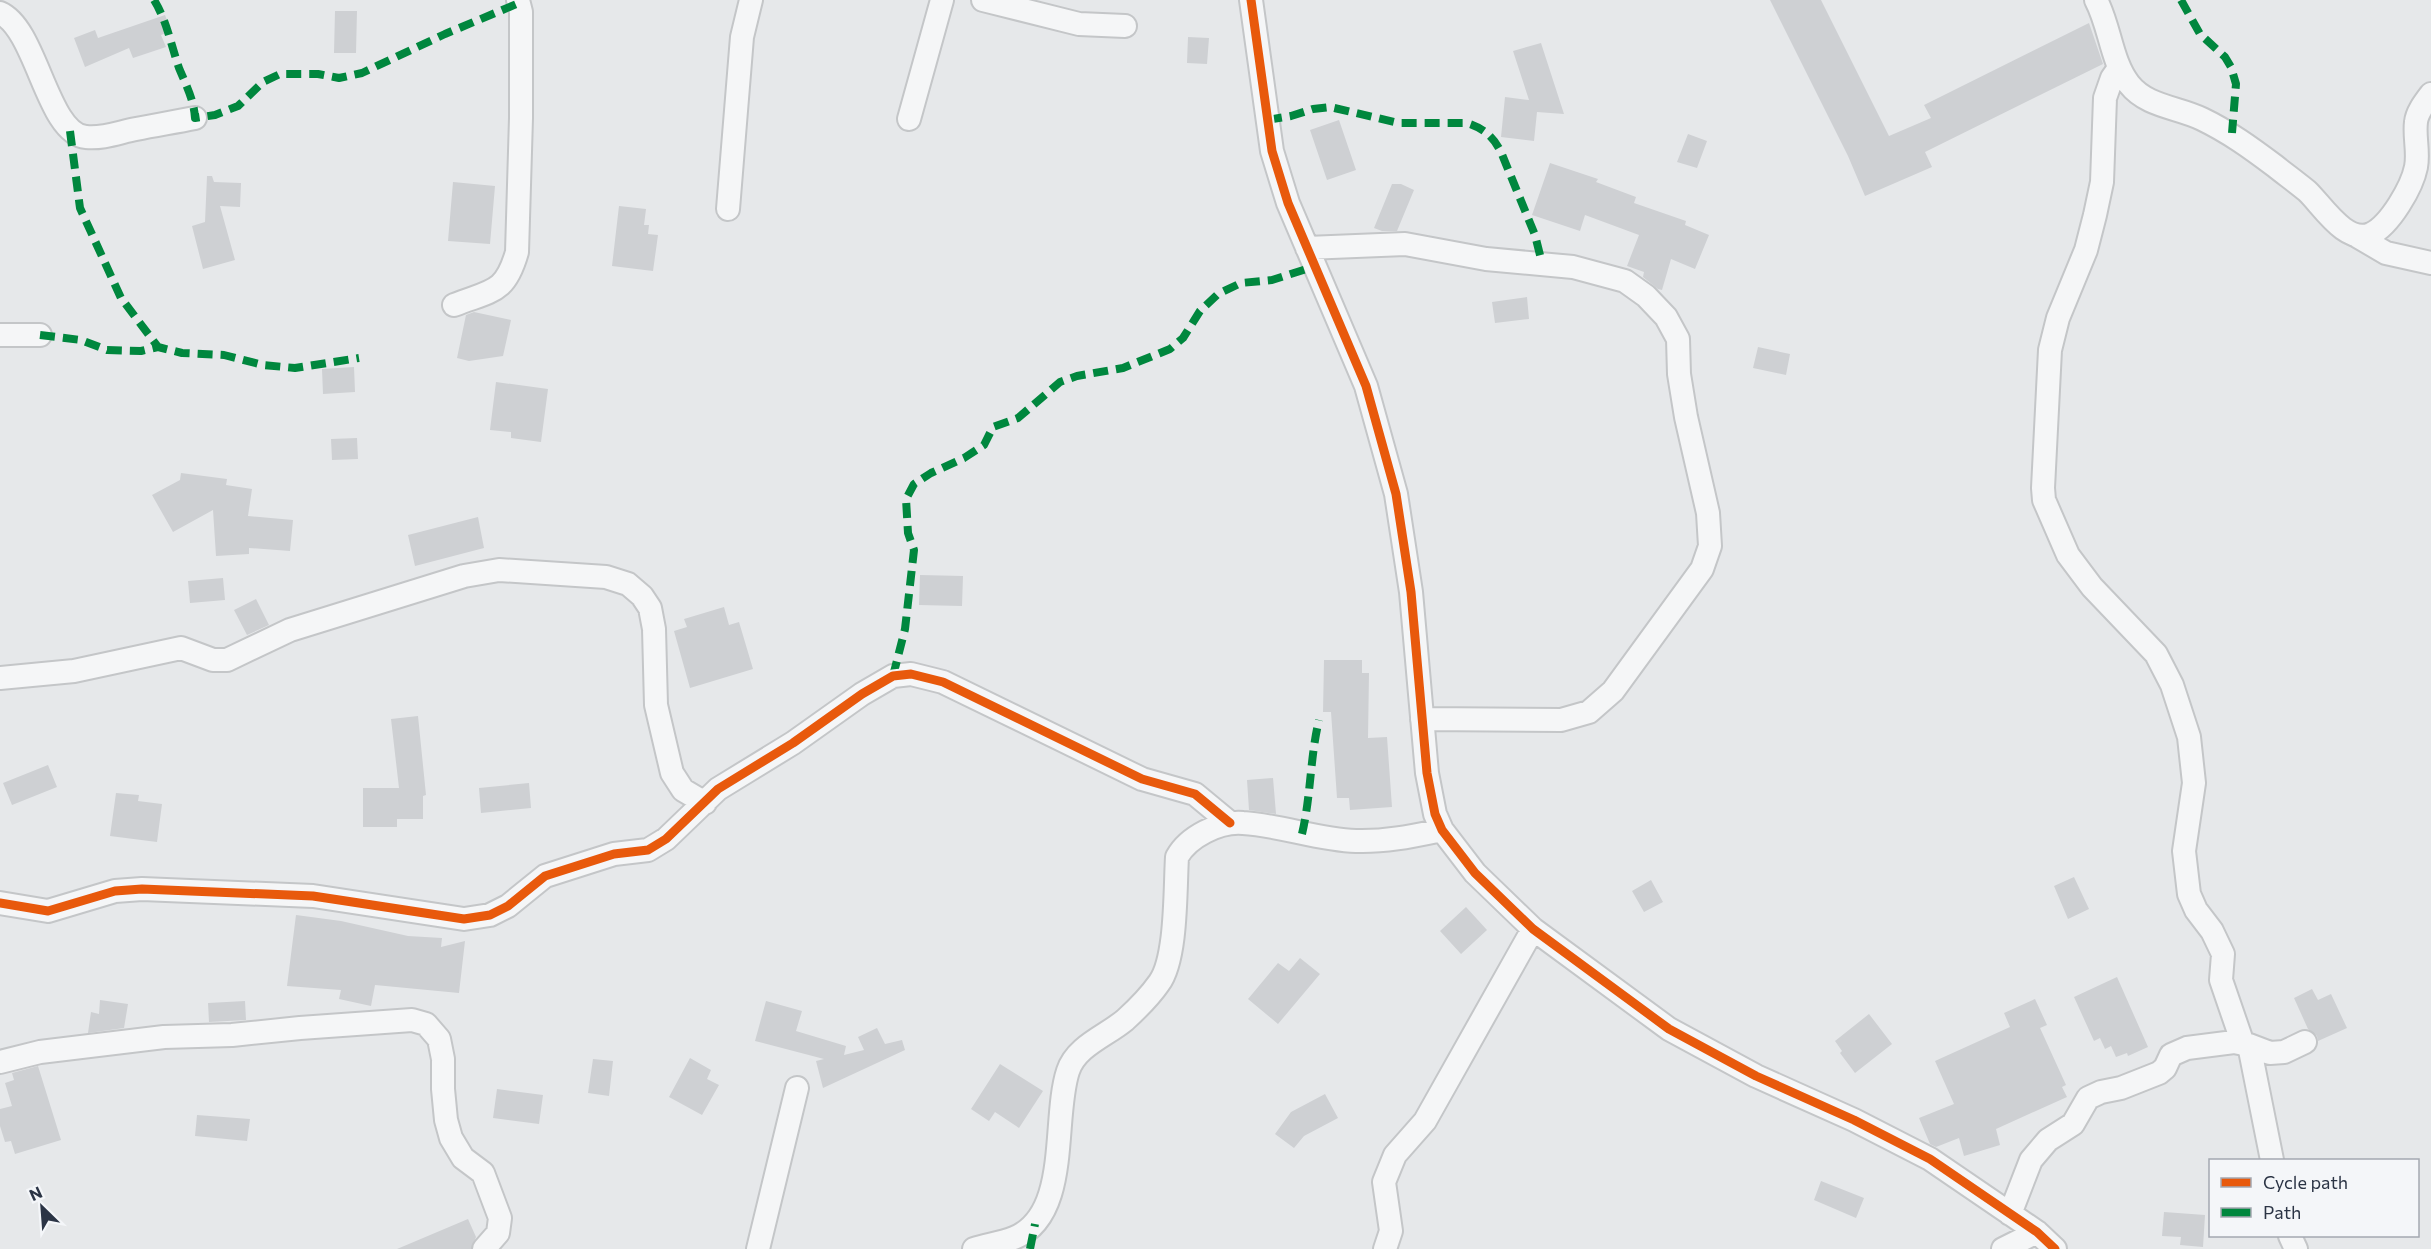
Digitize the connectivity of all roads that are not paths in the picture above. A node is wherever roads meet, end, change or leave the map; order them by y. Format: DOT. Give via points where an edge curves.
graph roads {
  1 [pos="751,0"];
  2 [pos="942,0"];
  3 [pos="983,0"];
  4 [pos="1251,0"];
  5 [pos="2096,0"];
  6 [pos="525,4"];
  7 [pos="0,13"];
  8 [pos="1125,26"];
  9 [pos="2119,68"];
  10 [pos="2431,94"];
  11 [pos="195,118"];
  12 [pos="909,119"];
  13 [pos="728,209"];
  14 [pos="2357,236"];
  15 [pos="1307,248"];
  16 [pos="2431,263"];
  17 [pos="454,305"];
  18 [pos="0,335"];
  19 [pos="40,335"];
  20 [pos="0,678"];
  21 [pos="1422,719"];
  22 [pos="705,803"];
  23 [pos="1230,824"];
  24 [pos="1442,830"];
  25 [pos="0,903"];
  26 [pos="1533,929"];
  27 [pos="2306,1042"];
  28 [pos="2246,1044"];
  29 [pos="0,1062"];
  30 [pos="797,1088"];
  31 [pos="2272,1159"];
  32 [pos="2010,1214"];
  33 [pos="2037,1232"];
  34 [pos="484,1249"];
  35 [pos="758,1249"];
  36 [pos="974,1249"];
  37 [pos="1385,1249"];
  38 [pos="2003,1249"];
  39 [pos="2055,1249"];
  1 -- 13 [label="street" via="742,37"];
  2 -- 12 [label="street"];
  3 -- 8 [label="street" via="1079,24"];
  4 -- 15 [label="street" via="1272,151"];
  5 -- 9 [label="street"];
  6 -- 17 [label="street" via="517,252 511,273 500,287"];
  7 -- 11 [label="street" via="16,25 70,131 84,137 101,137"];
  9 -- 14 [label="street" via="2140,95 2232,133 2308,192 2339,226"];
  9 -- 28 [label="street" via="2105,98 2102,182 2095,215 2050,350 2043,494 2068,555 2091,587 2156,654 2172,685 2189,737 2194,783 2184,851 2189,894 2223,954 2221,980"];
  10 -- 14 [label="street" via="2415,120 2416,167 2408,189 2382,226"];
  14 -- 16 [label="street" via="2386,253"];
  15 -- 21 [label="street" via="1366,386 1396,494 1411,592"];
  15 -- 21 [label="street" via="1405,244 1486,259 1574,267 1625,281 1666,317 1678,339 1686,417 1708,513 1710,546 1702,569 1613,691 1589,712 1562,720"];
  18 -- 19 [label="street"];
  20 -- 22 [label="street" via="74,671 181,648 213,660 227,660 290,630 464,576 499,570 606,577 628,584 650,608 656,705 672,772 683,790"];
  21 -- 24 [label="street" via="1429,784"];
  22 -- 23 [label="street" via="718,789 862,694 893,676 911,674 943,682 1142,779 1195,794"];
  22 -- 25 [label="street" via="648,850 614,854 545,876 508,906 490,915 464,919 313,896 142,890 115,891 48,911"];
  23 -- 24 [label="street" via="1354,841 1392,840"];
  23 -- 36 [label="street" via="1194,839 1177,858 1172,943 1160,982 1124,1020 1076,1057 1068,1071 1057,1162 1046,1208 1035,1224 1015,1238"];
  24 -- 26 [label="street" via="1475,873"];
  26 -- 32 [label="street" via="1669,1029 1756,1076 1930,1159"];
  26 -- 37 [label="street" via="1425,1121 1395,1155 1385,1176 1391,1231"];
  27 -- 28 [label="street" via="2284,1052 2270,1053"];
  28 -- 31 [label="street"];
  28 -- 32 [label="street" via="2187,1048 2171,1055 2159,1073 2088,1098 2073,1124 2048,1140 2031,1160"];
  29 -- 34 [label="street" via="40,1052 164,1037 412,1020 426,1024 439,1039 451,1137 463,1158 483,1173 500,1218 498,1233"];
  30 -- 35 [label="street"];
  32 -- 33 [label="street"];
  33 -- 38 [label="street"];
  33 -- 39 [label="street"];
}
